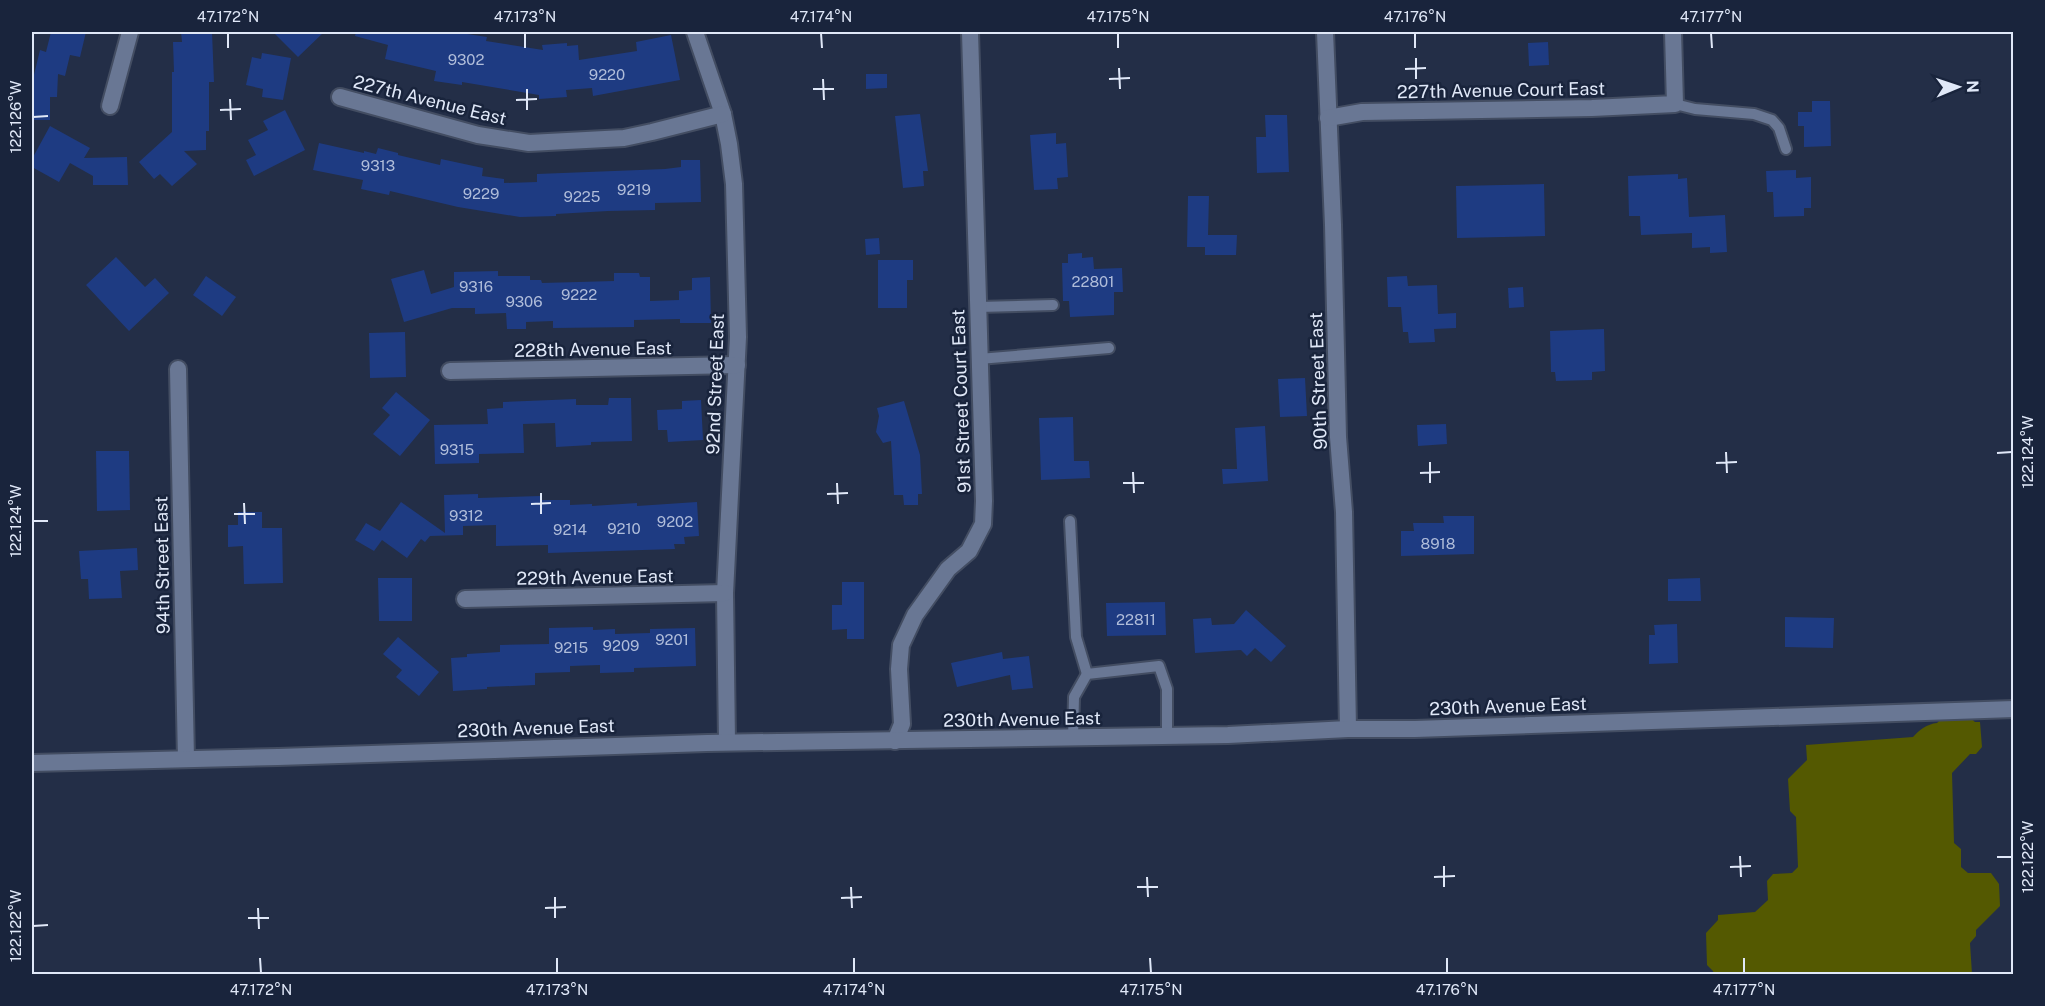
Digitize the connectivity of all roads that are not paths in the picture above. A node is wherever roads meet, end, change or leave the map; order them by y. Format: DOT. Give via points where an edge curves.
graph roads {
  1 [pos="130,32"];
  2 [pos="695,32"];
  3 [pos="969,32"];
  4 [pos="1325,32"];
  5 [pos="1673,32"];
  6 [pos="340,97"];
  7 [pos="1675,104"];
  8 [pos="110,106"];
  9 [pos="723,114"];
  10 [pos="1328,118"];
  11 [pos="1786,148"];
  12 [pos="1053,305"];
  13 [pos="978,308"];
  14 [pos="1109,348"];
  15 [pos="979,359"];
  16 [pos="737,365"];
  17 [pos="178,369"];
  18 [pos="450,371"];
  19 [pos="1070,521"];
  20 [pos="725,593"];
  21 [pos="465,599"];
  22 [pos="1087,674"];
  23 [pos="2013,709"];
  24 [pos="1348,729"];
  25 [pos="1167,736"];
  26 [pos="1073,738"];
  27 [pos="895,741"];
  28 [pos="727,742"];
  29 [pos="186,759"];
  30 [pos="32,763"];
  1 -- 8 [label="street"];
  2 -- 9 [label="street, 92nd Street East"];
  3 -- 13 [label="street, 91st Street Court East"];
  4 -- 10 [label="street, 90th Street East"];
  5 -- 7 [label="street"];
  6 -- 9 [label="street, 227th Avenue East" via="478,135 529,143 624,138"];
  7 -- 10 [label="street, 227th Avenue Court East" via="1362,112"];
  7 -- 11 [label="lane" via="1772,120"];
  9 -- 16 [label="street, 92nd Street East" via="734,184"];
  10 -- 24 [label="street, 90th Street East" via="1344,512"];
  12 -- 13 [label="lane"];
  13 -- 15 [label="street, 91st Street Court East"];
  14 -- 15 [label="lane"];
  15 -- 27 [label="street, 91st Street Court East" via="983,524 969,551 948,569 915,615 901,645 902,724"];
  16 -- 18 [label="street, 228th Avenue East"];
  16 -- 20 [label="street, 92nd Street East"];
  17 -- 29 [label="street, 94th Street East"];
  19 -- 22 [label="lane" via="1076,637"];
  20 -- 21 [label="street, 229th Avenue East"];
  20 -- 28 [label="street, 92nd Street East"];
  22 -- 25 [label="lane" via="1159,666 1167,689"];
  22 -- 26 [label="lane" via="1074,697"];
  23 -- 24 [label="street, 230th Avenue East"];
  24 -- 25 [label="street, 230th Avenue East"];
  25 -- 26 [label="street, 230th Avenue East"];
  26 -- 27 [label="street, 230th Avenue East"];
  27 -- 28 [label="street, 230th Avenue East"];
  28 -- 29 [label="street, 230th Avenue East"];
  29 -- 30 [label="street, 230th Avenue East"];
}
